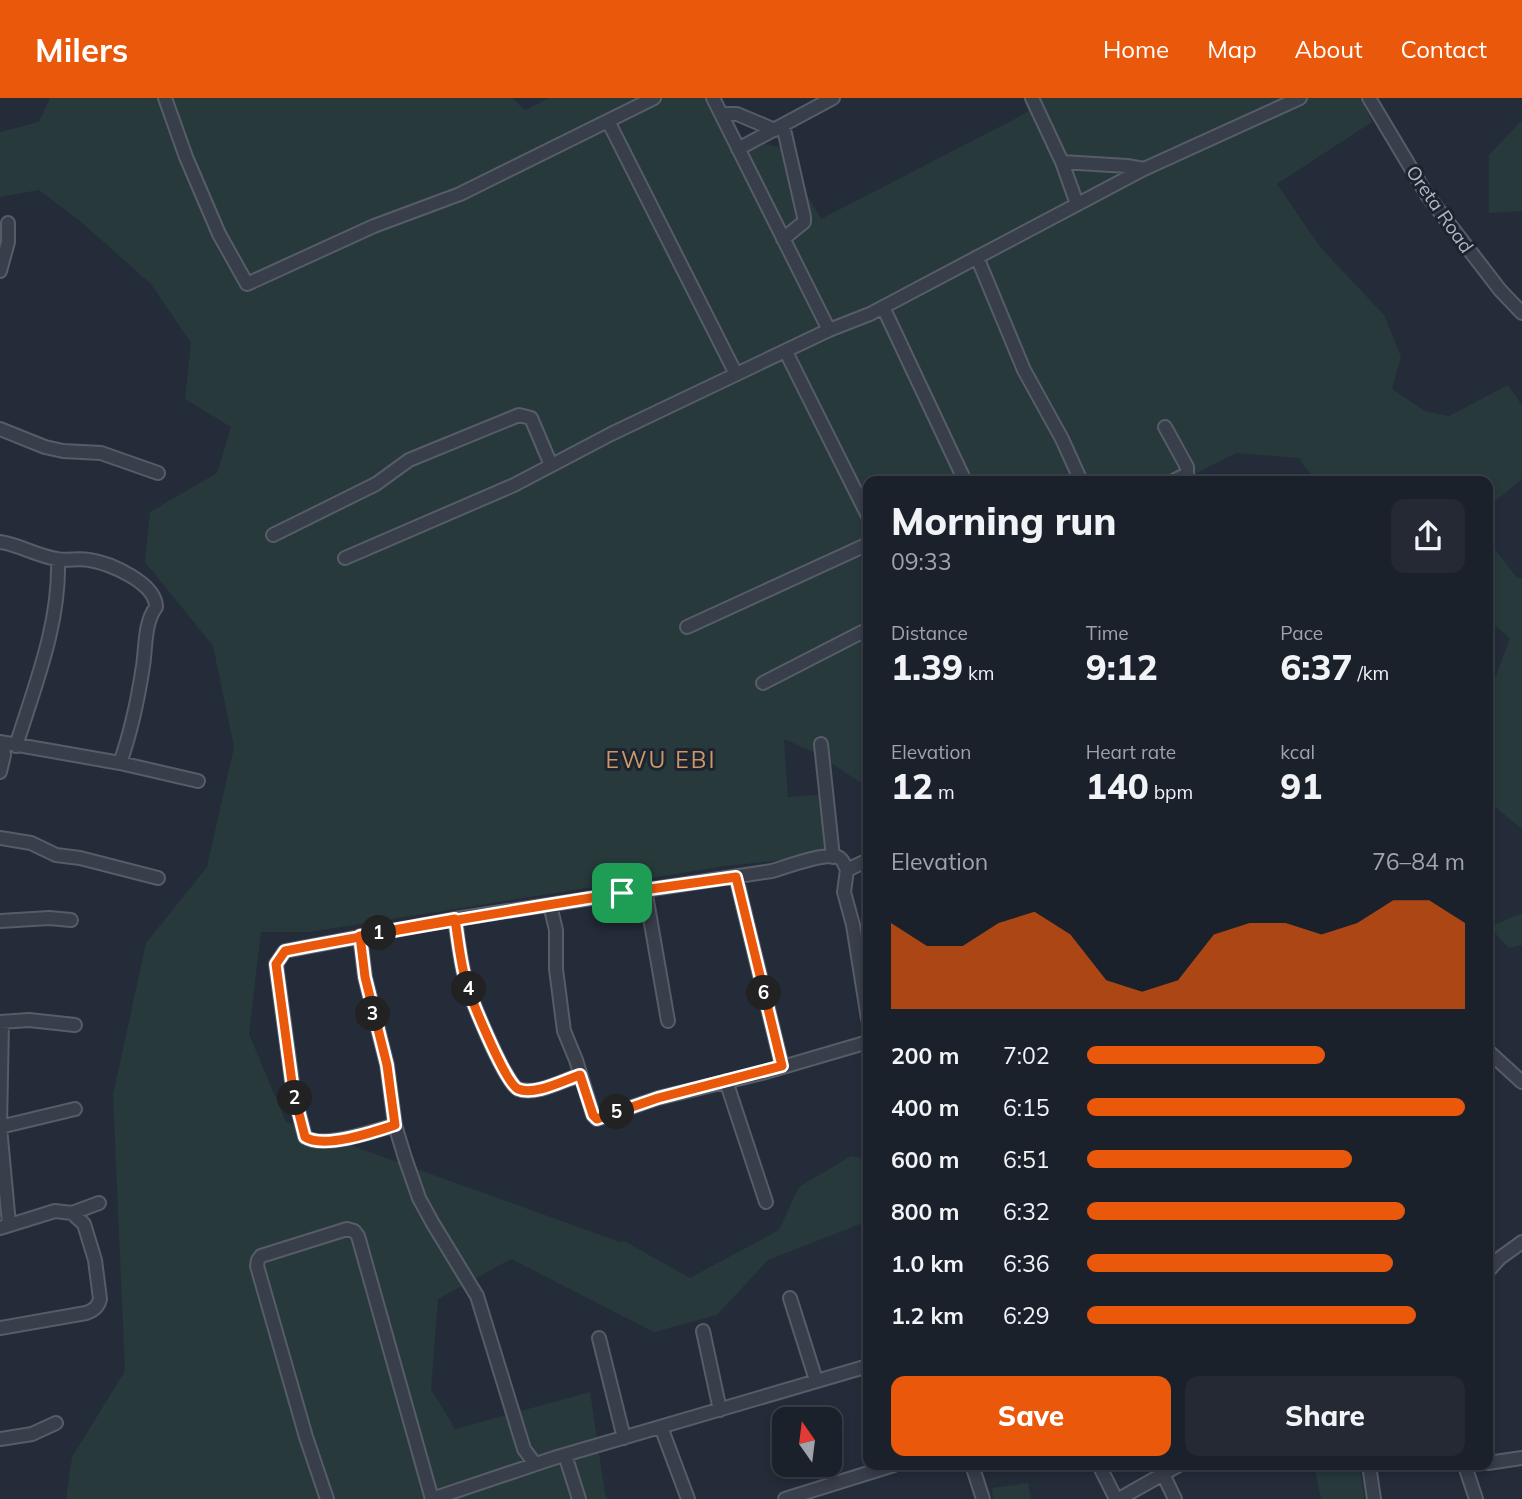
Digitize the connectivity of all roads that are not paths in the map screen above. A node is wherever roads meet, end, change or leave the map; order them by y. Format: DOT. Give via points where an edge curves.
graph roads {
  1 [pos="165,98"];
  2 [pos="654,98"];
  3 [pos="713,98"];
  4 [pos="833,98"];
  5 [pos="1032,98"];
  6 [pos="1300,98"];
  7 [pos="1369,98"];
  8 [pos="721,114"];
  9 [pos="608,121"];
  10 [pos="779,128"];
  11 [pos="738,149"];
  12 [pos="1062,162"];
  13 [pos="1118,166"];
  14 [pos="1144,169"];
  15 [pos="1124,180"];
  16 [pos="1077,204"];
  17 [pos="8,223"];
  18 [pos="783,239"];
  19 [pos="977,257"];
  20 [pos="0,271"];
  21 [pos="883,307"];
  22 [pos="1522,313"];
  23 [pos="829,330"];
  24 [pos="786,352"];
  25 [pos="736,374"];
  26 [pos="1165,427"];
  27 [pos="0,429"];
  28 [pos="551,465"];
  29 [pos="158,474"];
  30 [pos="963,476"];
  31 [pos="1079,476"];
  32 [pos="1183,476"];
  33 [pos="863,506"];
  34 [pos="273,535"];
  35 [pos="0,542"];
  36 [pos="863,546"];
  37 [pos="345,558"];
  38 [pos="58,560"];
  39 [pos="687,626"];
  40 [pos="863,632"];
  41 [pos="763,683"];
  42 [pos="1,743"];
  43 [pos="821,744"];
  44 [pos="16,746"];
  45 [pos="120,763"];
  46 [pos="0,772"];
  47 [pos="198,781"];
  48 [pos="0,838"];
  49 [pos="833,857"];
  50 [pos="863,862"];
  51 [pos="847,870"];
  52 [pos="736,877"];
  53 [pos="158,878"];
  54 [pos="645,889"];
  55 [pos="550,905"];
  56 [pos="455,919"];
  57 [pos="71,920"];
  58 [pos="0,921"];
  59 [pos="360,936"];
  60 [pos="863,969"];
  61 [pos="668,1021"];
  62 [pos="1,1022"];
  63 [pos="75,1025"];
  64 [pos="863,1043"];
  65 [pos="1493,1060"];
  66 [pos="782,1066"];
  67 [pos="580,1075"];
  68 [pos="726,1081"];
  69 [pos="1522,1082"];
  70 [pos="75,1109"];
  71 [pos="395,1125"];
  72 [pos="0,1127"];
  73 [pos="766,1202"];
  74 [pos="99,1203"];
  75 [pos="72,1213"];
  76 [pos="4,1226"];
  77 [pos="1522,1242"];
  78 [pos="1494,1260"];
  79 [pos="790,1298"];
  80 [pos="0,1328"];
  81 [pos="703,1331"];
  82 [pos="599,1338"];
  83 [pos="863,1367"];
  84 [pos="816,1380"];
  85 [pos="720,1410"];
  86 [pos="56,1423"];
  87 [pos="661,1427"];
  88 [pos="624,1438"];
  89 [pos="0,1439"];
  90 [pos="565,1455"];
  91 [pos="1522,1458"];
  92 [pos="1493,1462"];
  93 [pos="535,1464"];
  94 [pos="878,1470"];
  95 [pos="974,1470"];
  96 [pos="1102,1470"];
  97 [pos="1170,1470"];
  98 [pos="1370,1470"];
  99 [pos="1470,1470"];
  100 [pos="1163,1474"];
  101 [pos="471,1493"];
  102 [pos="327,1499"];
  103 [pos="579,1499"];
  104 [pos="688,1499"];
  105 [pos="785,1499"];
  106 [pos="983,1499"];
  107 [pos="1118,1499"];
  108 [pos="1175,1499"];
  109 [pos="1374,1499"];
  110 [pos="1476,1499"];
  1 -- 9 [label="street" via="219,234 247,284 374,226 460,194"];
  2 -- 9 [label="street"];
  3 -- 8 [label="street"];
  4 -- 10 [label="street"];
  5 -- 12 [label="street"];
  6 -- 14 [label="street"];
  7 -- 22 [label="street, Oreta Road" via="1427,195"];
  8 -- 10 [label="street" via="737,114"];
  8 -- 11 [label="street"];
  9 -- 25 [label="street"];
  10 -- 11 [label="street"];
  10 -- 18 [label="street" via="804,217"];
  11 -- 18 [label="street"];
  12 -- 13 [label="street"];
  12 -- 16 [label="street"];
  13 -- 14 [label="street"];
  13 -- 15 [label="street"];
  14 -- 15 [label="street"];
  15 -- 16 [label="street"];
  16 -- 19 [label="street"];
  17 -- 20 [label="street"];
  18 -- 23 [label="street"];
  19 -- 21 [label="street"];
  19 -- 31 [label="street" via="1024,370"];
  21 -- 23 [label="street"];
  21 -- 30 [label="street"];
  23 -- 24 [label="street"];
  24 -- 25 [label="street"];
  24 -- 33 [label="street"];
  25 -- 28 [label="street"];
  26 -- 32 [label="street" via="1187,467"];
  27 -- 29 [label="street" via="45,447 101,453"];
  28 -- 34 [label="street" via="531,418 519,415 409,460 376,484"];
  28 -- 37 [label="street"];
  35 -- 38 [label="street"];
  36 -- 39 [label="street"];
  38 -- 44 [label="street" via="59,588 48,646"];
  38 -- 45 [label="street" via="92,560 115,567 146,588 156,602 128,747"];
  40 -- 41 [label="street"];
  42 -- 44 [label="street"];
  42 -- 46 [label="street"];
  43 -- 49 [label="street"];
  44 -- 45 [label="street"];
  45 -- 47 [label="street"];
  48 -- 53 [label="street"];
  49 -- 51 [label="street" via="841,859"];
  49 -- 52 [label="street"];
  50 -- 51 [label="street"];
  51 -- 60 [label="street" via="844,892"];
  52 -- 54 [label="street"];
  52 -- 66 [label="street"];
  54 -- 55 [label="street"];
  54 -- 61 [label="street"];
  55 -- 56 [label="street"];
  55 -- 67 [label="street" via="564,1031"];
  56 -- 59 [label="street"];
  56 -- 67 [label="street" via="465,979 510,1081 520,1090 535,1090"];
  57 -- 58 [label="street"];
  59 -- 71 [label="street"];
  59 -- 71 [label="street" via="285,951 276,964 293,1090 305,1137 312,1141 368,1134"];
  62 -- 63 [label="street"];
  62 -- 72 [label="street"];
  64 -- 66 [label="street"];
  65 -- 69 [label="street"];
  66 -- 68 [label="street"];
  67 -- 68 [label="street" via="597,1119"];
  68 -- 73 [label="street"];
  70 -- 72 [label="street"];
  71 -- 93 [label="street" via="419,1198 477,1296 524,1449"];
  72 -- 76 [label="street"];
  74 -- 75 [label="street"];
  75 -- 76 [label="street" via="55,1211"];
  75 -- 80 [label="street" via="84,1224 95,1260 99,1304 86,1313"];
  77 -- 78 [label="street"];
  79 -- 84 [label="street"];
  81 -- 85 [label="street"];
  82 -- 88 [label="street"];
  83 -- 84 [label="street"];
  84 -- 85 [label="street"];
  85 -- 87 [label="street"];
  86 -- 89 [label="street" via="32,1434"];
  87 -- 88 [label="street"];
  87 -- 104 [label="street"];
  88 -- 90 [label="street"];
  90 -- 93 [label="street"];
  90 -- 103 [label="street"];
  91 -- 92 [label="street"];
  93 -- 101 [label="street"];
  94 -- 105 [label="street"];
  95 -- 106 [label="street"];
  96 -- 107 [label="street"];
  97 -- 100 [label="street"];
  98 -- 109 [label="street"];
  99 -- 110 [label="street"];
  100 -- 107 [label="street"];
  100 -- 108 [label="street"];
  101 -- 102 [label="street" via="432,1499 358,1236 347,1229 261,1256 257,1266"];
}
